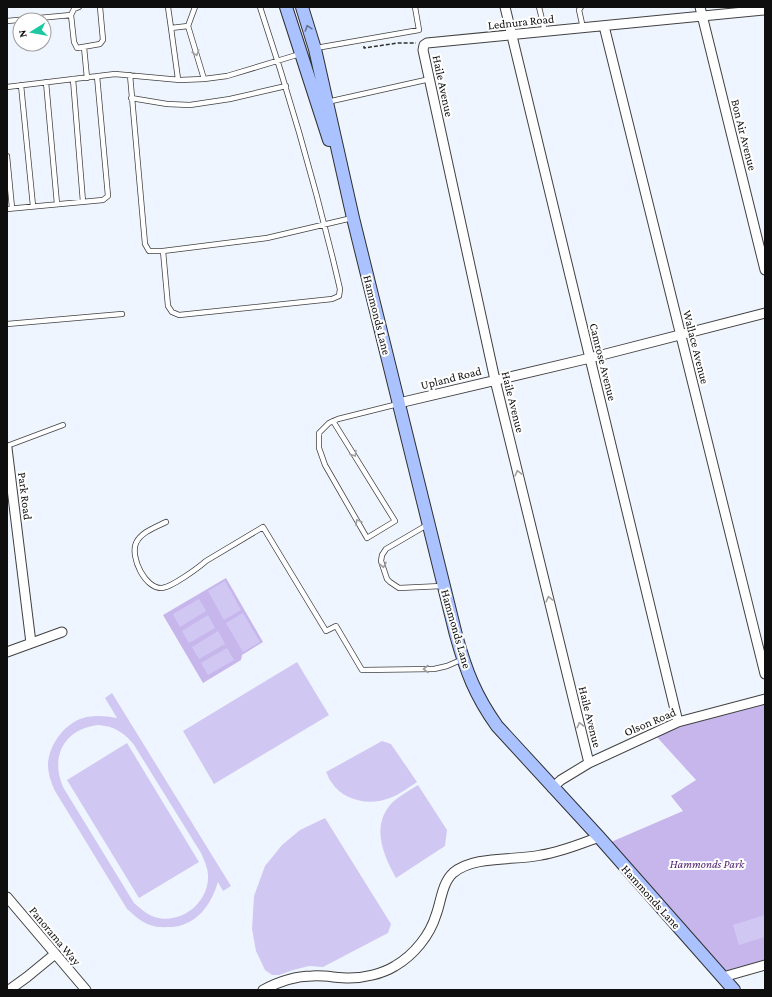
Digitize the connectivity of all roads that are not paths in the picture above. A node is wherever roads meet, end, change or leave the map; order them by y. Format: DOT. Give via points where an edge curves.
graph roads {
  1 [pos="79,7"];
  2 [pos="100,7"];
  3 [pos="168,7"];
  4 [pos="195,7"];
  5 [pos="260,7"];
  6 [pos="286,7"];
  7 [pos="302,7"];
  8 [pos="415,7"];
  9 [pos="505,7"];
  10 [pos="539,7"];
  11 [pos="581,7"];
  12 [pos="765,10"];
  13 [pos="701,12"];
  14 [pos="71,15"];
  15 [pos="7,21"];
  16 [pos="291,22"];
  17 [pos="188,26"];
  18 [pos="604,26"];
  19 [pos="171,28"];
  20 [pos="583,28"];
  21 [pos="545,32"];
  22 [pos="512,36"];
  23 [pos="425,44"];
  24 [pos="84,47"];
  25 [pos="315,48"];
  26 [pos="300,54"];
  27 [pos="278,61"];
  28 [pos="130,75"];
  29 [pos="98,76"];
  30 [pos="86,78"];
  31 [pos="73,79"];
  32 [pos="178,79"];
  33 [pos="204,79"];
  34 [pos="430,79"];
  35 [pos="46,82"];
  36 [pos="21,85"];
  37 [pos="286,86"];
  38 [pos="7,87"];
  39 [pos="131,98"];
  40 [pos="327,102"];
  41 [pos="7,156"];
  42 [pos="345,182"];
  43 [pos="84,202"];
  44 [pos="57,204"];
  45 [pos="33,206"];
  46 [pos="9,209"];
  47 [pos="353,218"];
  48 [pos="325,225"];
  49 [pos="163,251"];
  50 [pos="765,270"];
  51 [pos="765,313"];
  52 [pos="122,314"];
  53 [pos="7,324"];
  54 [pos="681,335"];
  55 [pos="590,358"];
  56 [pos="495,380"];
  57 [pos="399,403"];
  58 [pos="333,421"];
  59 [pos="63,425"];
  60 [pos="7,447"];
  61 [pos="9,477"];
  62 [pos="166,522"];
  63 [pos="429,524"];
  64 [pos="444,586"];
  65 [pos="62,632"];
  66 [pos="31,643"];
  67 [pos="7,652"];
  68 [pos="463,659"];
  69 [pos="765,674"];
  70 [pos="765,699"];
  71 [pos="678,722"];
  72 [pos="589,763"];
  73 [pos="552,788"];
  74 [pos="599,837"];
  75 [pos="7,897"];
  76 [pos="55,954"];
  77 [pos="765,964"];
  78 [pos="723,977"];
  79 [pos="9,990"];
  80 [pos="86,990"];
  81 [pos="263,990"];
  82 [pos="734,990"];
  1 -- 14 [label="lane" via="74,9"];
  2 -- 24 [label="lane" via="104,40 100,44"];
  3 -- 19 [label="lane"];
  4 -- 17 [label="lane"];
  5 -- 27 [label="lane"];
  6 -- 16 [label="street, Hammonds Lane"];
  25 -- 7 [label="street, Hammonds Lane, one-way"];
  8 -- 25 [label="lane" via="419,30"];
  9 -- 22 [label="street, Camrose Avenue"];
  10 -- 21 [label="lane"];
  11 -- 20 [label="lane" via="579,10"];
  12 -- 13 [label="street, Lednura Road"];
  13 -- 18 [label="street, Lednura Road"];
  13 -- 50 [label="street, Bon Air Avenue"];
  14 -- 15 [label="lane"];
  14 -- 24 [label="lane" via="74,42 78,48"];
  16 -- 25 [label="street" via="296,25 305,45 311,49"];
  16 -- 26 [label="street, Hammonds Lane"];
  17 -- 19 [label="lane"];
  17 -- 33 [label="lane, one-way"];
  18 -- 20 [label="street, Lednura Road"];
  18 -- 54 [label="street, Wallace Avenue"];
  19 -- 32 [label="lane"];
  20 -- 21 [label="street, Lednura Road"];
  21 -- 22 [label="street, Lednura Road"];
  22 -- 23 [label="street, Lednura Road"];
  22 -- 55 [label="street, Camrose Avenue"];
  23 -- 34 [label="street, Haile Avenue" via="423,50"];
  24 -- 30 [label="lane"];
  25 -- 40 [label="street, Hammonds Lane"];
  26 -- 27 [label="lane"];
  26 -- 40 [label="street" via="308,61 319,96"];
  26 -- 42 [label="street, Hammonds Lane"];
  27 -- 33 [label="lane" via="227,76"];
  27 -- 37 [label="lane"];
  28 -- 29 [label="lane"];
  28 -- 32 [label="lane"];
  28 -- 39 [label="lane"];
  29 -- 30 [label="lane"];
  29 -- 43 [label="lane" via="108,196 103,200"];
  30 -- 31 [label="lane"];
  31 -- 35 [label="lane"];
  31 -- 43 [label="lane"];
  32 -- 33 [label="lane"];
  34 -- 40 [label="lane"];
  34 -- 56 [label="street, Haile Avenue"];
  35 -- 36 [label="lane"];
  35 -- 44 [label="lane"];
  36 -- 38 [label="lane"];
  36 -- 45 [label="lane"];
  37 -- 39 [label="lane" via="230,99 190,104 167,104"];
  37 -- 48 [label="lane"];
  39 -- 49 [label="lane" via="145,244 149,251"];
  40 -- 42 [label="street, Hammonds Lane"];
  41 -- 46 [label="lane"];
  42 -- 47 [label="street, Hammonds Lane"];
  43 -- 44 [label="lane"];
  44 -- 45 [label="lane"];
  45 -- 46 [label="lane"];
  47 -- 48 [label="lane"];
  47 -- 57 [label="street, Hammonds Lane"];
  48 -- 49 [label="lane" via="267,238"];
  48 -- 49 [label="lane" via="340,289 339,296 332,299 178,315 168,306"];
  51 -- 54 [label="street, Upland Road"];
  52 -- 53 [label="lane"];
  54 -- 55 [label="street, Upland Road"];
  54 -- 69 [label="street, Wallace Avenue"];
  55 -- 56 [label="street, Upland Road"];
  55 -- 71 [label="street, Camrose Avenue"];
  56 -- 57 [label="street, Upland Road"];
  72 -- 56 [label="street, Haile Avenue, one-way"];
  57 -- 58 [label="lane"];
  57 -- 63 [label="street, Hammonds Lane"];
  58 -- 58 [label="lane, one-way" via="395,521 367,538 321,457 319,433"];
  59 -- 60 [label="lane"];
  60 -- 61 [label="street, Park Road"];
  61 -- 66 [label="street, Park Road"];
  68 -- 62 [label="lane, one-way" via="434,669 362,670 336,626 326,631 263,527 168,586 153,586 137,565 134,550 144,534"];
  63 -- 64 [label="street, Hammonds Lane"];
  63 -- 64 [label="lane, one-way" via="386,549 382,555 382,567 387,579 399,588"];
  64 -- 68 [label="street, Hammonds Lane"];
  65 -- 66 [label="street"];
  66 -- 67 [label="street"];
  68 -- 73 [label="street, Hammonds Lane" via="473,686 497,726"];
  70 -- 71 [label="street, Olson Road"];
  71 -- 72 [label="street, Olson Road"];
  72 -- 73 [label="street, Olson Road"];
  73 -- 74 [label="street, Hammonds Lane"];
  74 -- 78 [label="street, Hammonds Lane"];
  74 -- 81 [label="street" via="560,851 482,861 460,868 452,874 446,884 431,928 409,956 395,966 366,976 296,978"];
  75 -- 76 [label="street, Panorama Way"];
  76 -- 79 [label="street"];
  76 -- 80 [label="street, Panorama Way"];
  77 -- 78 [label="street"];
  78 -- 82 [label="street, Hammonds Lane"];
}
